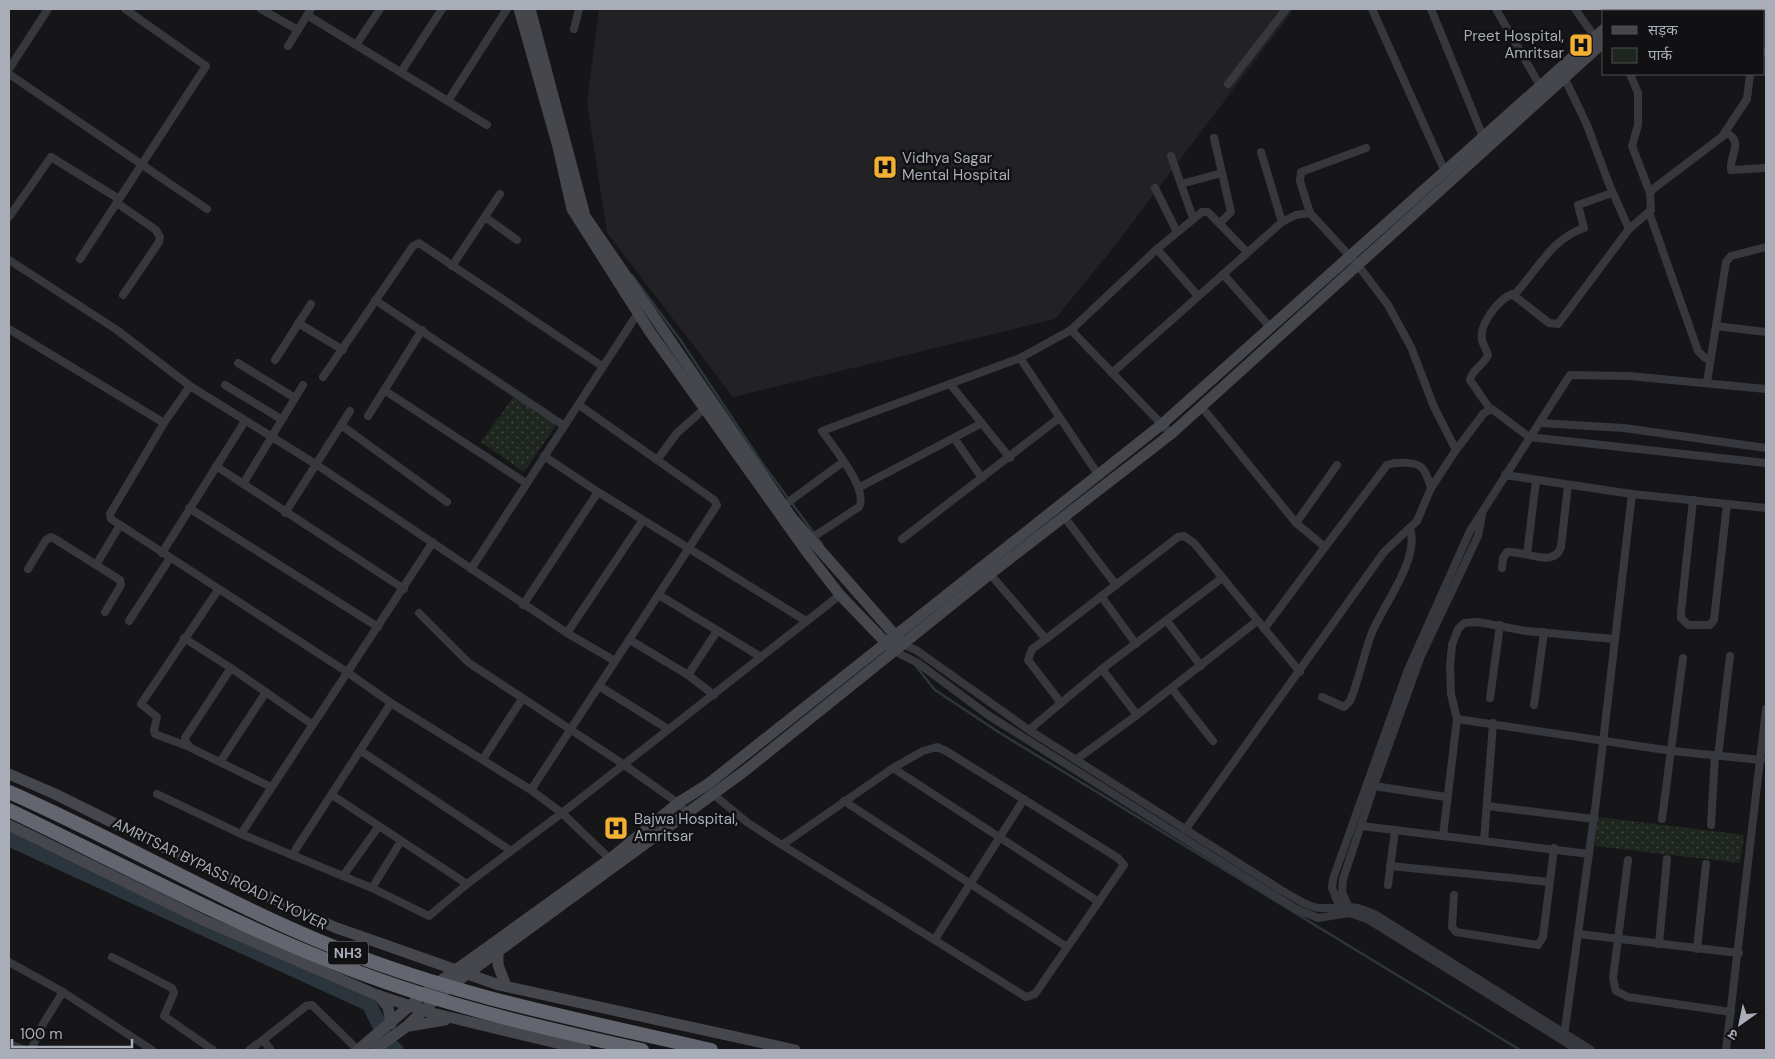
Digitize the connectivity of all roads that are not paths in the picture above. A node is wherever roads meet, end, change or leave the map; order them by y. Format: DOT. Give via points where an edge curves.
graph roads {
  1 [pos="48,9"];
  2 [pos="125,9"];
  3 [pos="262,9"];
  4 [pos="380,9"];
  5 [pos="442,9"];
  6 [pos="507,9"];
  7 [pos="514,9"];
  8 [pos="530,9"];
  9 [pos="579,9"];
  10 [pos="1286,9"];
  11 [pos="1372,9"];
  12 [pos="1431,9"];
  13 [pos="1496,9"];
  14 [pos="1575,9"];
  15 [pos="310,12"];
  16 [pos="520,14"];
  17 [pos="574,29"];
  18 [pos="298,30"];
  19 [pos="1601,36"];
  20 [pos="356,45"];
  21 [pos="288,46"];
  22 [pos="9,68"];
  23 [pos="401,72"];
  24 [pos="9,74"];
  25 [pos="1630,75"];
  26 [pos="1750,75"];
  27 [pos="1564,77"];
  28 [pos="1228,84"];
  29 [pos="1543,91"];
  30 [pos="448,101"];
  31 [pos="487,125"];
  32 [pos="1723,135"];
  33 [pos="1214,138"];
  34 [pos="1486,142"];
  35 [pos="1366,148"];
  36 [pos="1261,152"];
  37 [pos="1171,156"];
  38 [pos="141,165"];
  39 [pos="1766,168"];
  40 [pos="1222,173"];
  41 [pos="1448,177"];
  42 [pos="1181,184"];
  43 [pos="1154,188"];
  44 [pos="1612,192"];
  45 [pos="1650,193"];
  46 [pos="500,194"];
  47 [pos="118,201"];
  48 [pos="207,209"];
  49 [pos="1649,212"];
  50 [pos="1310,213"];
  51 [pos="9,217"];
  52 [pos="485,217"];
  53 [pos="1193,218"];
  54 [pos="1282,222"];
  55 [pos="1220,223"];
  56 [pos="1629,229"];
  57 [pos="1177,232"];
  58 [pos="517,240"];
  59 [pos="1766,246"];
  60 [pos="1157,249"];
  61 [pos="1247,252"];
  62 [pos="80,259"];
  63 [pos="9,260"];
  64 [pos="1354,260"];
  65 [pos="452,266"];
  66 [pos="1223,274"];
  67 [pos="123,295"];
  68 [pos="1514,295"];
  69 [pos="1198,296"];
  70 [pos="375,300"];
  71 [pos="311,304"];
  72 [pos="638,313"];
  73 [pos="298,323"];
  74 [pos="1716,326"];
  75 [pos="1270,327"];
  76 [pos="9,329"];
  77 [pos="422,330"];
  78 [pos="1071,330"];
  79 [pos="1766,332"];
  80 [pos="343,350"];
  81 [pos="1020,358"];
  82 [pos="1710,359"];
  83 [pos="274,360"];
  84 [pos="238,363"];
  85 [pos="602,366"];
  86 [pos="1112,373"];
  87 [pos="323,377"];
  88 [pos="1707,382"];
  89 [pos="950,384"];
  90 [pos="225,385"];
  91 [pos="302,385"];
  92 [pos="190,386"];
  93 [pos="1766,389"];
  94 [pos="384,390"];
  95 [pos="294,398"];
  96 [pos="579,405"];
  97 [pos="1201,406"];
  98 [pos="704,409"];
  99 [pos="1490,409"];
  100 [pos="350,411"];
  101 [pos="368,416"];
  102 [pos="1059,418"];
  103 [pos="281,419"];
  104 [pos="245,420"];
  105 [pos="164,422"];
  106 [pos="1540,423"];
  107 [pos="982,424"];
  108 [pos="1162,424"];
  109 [pos="341,425"];
  110 [pos="563,425"];
  111 [pos="1171,434"];
  112 [pos="270,437"];
  113 [pos="1529,437"];
  114 [pos="954,438"];
  115 [pos="1766,448"];
  116 [pos="1456,450"];
  117 [pos="544,456"];
  118 [pos="1010,458"];
  119 [pos="657,460"];
  120 [pos="843,462"];
  121 [pos="1766,463"];
  122 [pos="1336,464"];
  123 [pos="317,465"];
  124 [pos="216,466"];
  125 [pos="1505,475"];
  126 [pos="1099,476"];
  127 [pos="982,478"];
  128 [pos="1536,481"];
  129 [pos="526,483"];
  130 [pos="243,484"];
  131 [pos="1568,485"];
  132 [pos="860,487"];
  133 [pos="1431,488"];
  134 [pos="598,492"];
  135 [pos="1632,494"];
  136 [pos="1693,500"];
  137 [pos="447,502"];
  138 [pos="1727,504"];
  139 [pos="783,506"];
  140 [pos="189,508"];
  141 [pos="1766,508"];
  142 [pos="285,513"];
  143 [pos="1482,513"];
  144 [pos="1065,518"];
  145 [pos="643,520"];
  146 [pos="1296,523"];
  147 [pos="120,525"];
  148 [pos="1410,529"];
  149 [pos="810,539"];
  150 [pos="902,539"];
  151 [pos="434,542"];
  152 [pos="1325,547"];
  153 [pos="690,550"];
  154 [pos="162,553"];
  155 [pos="1527,554"];
  156 [pos="170,558"];
  157 [pos="96,565"];
  158 [pos="1502,568"];
  159 [pos="28,569"];
  160 [pos="471,569"];
  161 [pos="990,574"];
  162 [pos="1222,578"];
  163 [pos="1116,585"];
  164 [pos="404,589"];
  165 [pos="218,590"];
  166 [pos="659,595"];
  167 [pos="840,595"];
  168 [pos="1101,596"];
  169 [pos="523,605"];
  170 [pos="105,612"];
  171 [pos="419,613"];
  172 [pos="806,621"];
  173 [pos="1167,621"];
  174 [pos="1256,621"];
  175 [pos="129,622"];
  176 [pos="1500,626"];
  177 [pos="378,627"];
  178 [pos="1264,629"];
  179 [pos="717,631"];
  180 [pos="1544,632"];
  181 [pos="567,634"];
  182 [pos="184,638"];
  183 [pos="1046,638"];
  184 [pos="1614,639"];
  185 [pos="630,640"];
  186 [pos="894,644"];
  187 [pos="1136,644"];
  188 [pos="1730,656"];
  189 [pos="760,657"];
  190 [pos="1683,658"];
  191 [pos="615,661"];
  192 [pos="1201,666"];
  193 [pos="231,668"];
  194 [pos="1102,669"];
  195 [pos="347,672"];
  196 [pos="1300,672"];
  197 [pos="688,675"];
  198 [pos="599,686"];
  199 [pos="1172,688"];
  200 [pos="266,692"];
  201 [pos="714,695"];
  202 [pos="1322,697"];
  203 [pos="1490,698"];
  204 [pos="522,699"];
  205 [pos="391,703"];
  206 [pos="1061,703"];
  207 [pos="1534,705"];
  208 [pos="1766,708"];
  209 [pos="1137,715"];
  210 [pos="1458,718"];
  211 [pos="1493,724"];
  212 [pos="313,725"];
  213 [pos="668,729"];
  214 [pos="571,730"];
  215 [pos="1029,730"];
  216 [pos="1214,741"];
  217 [pos="1602,741"];
  218 [pos="188,746"];
  219 [pos="1764,747"];
  220 [pos="361,751"];
  221 [pos="1672,751"];
  222 [pos="1716,756"];
  223 [pos="483,759"];
  224 [pos="1077,759"];
  225 [pos="1761,760"];
  226 [pos="220,762"];
  227 [pos="623,764"];
  228 [pos="893,768"];
  229 [pos="9,774"];
  230 [pos="1374,786"];
  231 [pos="271,787"];
  232 [pos="531,790"];
  233 [pos="9,792"];
  234 [pos="157,794"];
  235 [pos="714,795"];
  236 [pos="332,796"];
  237 [pos="1446,797"];
  238 [pos="1024,799"];
  239 [pos="844,801"];
  240 [pos="678,803"];
  241 [pos="1486,806"];
  242 [pos="9,810"];
  243 [pos="562,813"];
  244 [pos="688,814"];
  245 [pos="1594,819"];
  246 [pos="1662,819"];
  247 [pos="9,825"];
  248 [pos="1711,825"];
  249 [pos="379,826"];
  250 [pos="1362,826"];
  251 [pos="1185,830"];
  252 [pos="1395,830"];
  253 [pos="241,834"];
  254 [pos="1443,836"];
  255 [pos="999,837"];
  256 [pos="402,841"];
  257 [pos="1484,841"];
  258 [pos="782,845"];
  259 [pos="1554,848"];
  260 [pos="511,851"];
  261 [pos="1589,854"];
  262 [pos="292,855"];
  263 [pos="1667,859"];
  264 [pos="1628,860"];
  265 [pos="613,862"];
  266 [pos="1706,864"];
  267 [pos="1390,866"];
  268 [pos="343,876"];
  269 [pos="1550,882"];
  270 [pos="970,883"];
  271 [pos="467,884"];
  272 [pos="1388,885"];
  273 [pos="372,888"];
  274 [pos="1454,895"];
  275 [pos="1099,902"];
  276 [pos="1345,910"];
  277 [pos="1578,934"];
  278 [pos="935,938"];
  279 [pos="1617,939"];
  280 [pos="1659,944"];
  281 [pos="1067,947"];
  282 [pos="1697,949"];
  283 [pos="498,951"];
  284 [pos="1739,953"];
  285 [pos="112,957"];
  286 [pos="9,962"];
  287 [pos="457,970"];
  288 [pos="468,974"];
  289 [pos="506,986"];
  290 [pos="63,992"];
  291 [pos="377,994"];
  292 [pos="411,1007"];
  293 [pos="423,1011"];
  294 [pos="1731,1012"];
  295 [pos="459,1020"];
  296 [pos="396,1028"];
  297 [pos="1564,1037"];
  298 [pos="263,1040"];
  299 [pos="9,1044"];
  300 [pos="366,1049"];
  301 [pos="25,1050"];
  302 [pos="30,1050"];
  303 [pos="152,1050"];
  304 [pos="213,1050"];
  305 [pos="249,1050"];
  306 [pos="271,1050"];
  307 [pos="586,1050"];
  308 [pos="642,1050"];
  309 [pos="711,1050"];
  310 [pos="795,1050"];
  311 [pos="1578,1050"];
  312 [pos="1591,1050"];
  313 [pos="1726,1050"];
  1 -- 22 [label="street"];
  2 -- 38 [label="street" via="206,66"];
  3 -- 18 [label="street"];
  4 -- 20 [label="street"];
  5 -- 23 [label="street"];
  6 -- 30 [label="street"];
  7 -- 16 [label="street"];
  8 -- 139 [label="street" via="585,216"];
  9 -- 17 [label="street"];
  10 -- 28 [label="street"];
  11 -- 41 [label="street"];
  12 -- 34 [label="street"];
  13 -- 29 [label="street"];
  14 -- 19 [label="street"];
  15 -- 18 [label="street"];
  15 -- 20 [label="street"];
  16 -- 72 [label="street" via="572,209"];
  18 -- 21 [label="street"];
  19 -- 27 [label="street"];
  19 -- 29 [label="street"];
  20 -- 23 [label="street"];
  23 -- 30 [label="street"];
  24 -- 38 [label="street"];
  25 -- 45 [label="street" via="1638,93 1638,125 1632,146"];
  26 -- 32 [label="street" via="1748,98"];
  27 -- 29 [label="street"];
  27 -- 44 [label="street"];
  29 -- 34 [label="street"];
  30 -- 31 [label="street"];
  32 -- 39 [label="street" via="1730,135 1736,146 1731,170"];
  32 -- 45 [label="street"];
  33 -- 40 [label="street"];
  34 -- 41 [label="street"];
  35 -- 50 [label="street" via="1301,172 1300,181"];
  36 -- 54 [label="street"];
  37 -- 42 [label="street"];
  38 -- 47 [label="street"];
  38 -- 48 [label="street"];
  40 -- 42 [label="street"];
  40 -- 55 [label="street" via="1231,212"];
  41 -- 64 [label="street"];
  42 -- 53 [label="street"];
  43 -- 57 [label="street"];
  44 -- 56 [label="street"];
  44 -- 68 [label="street" via="1578,205 1584,228 1571,232 1553,248"];
  45 -- 49 [label="street" via="1652,208"];
  46 -- 52 [label="street"];
  47 -- 51 [label="street" via="51,158"];
  47 -- 62 [label="street"];
  47 -- 67 [label="street" via="156,230 160,237"];
  49 -- 56 [label="street"];
  49 -- 82 [label="street" via="1698,351"];
  50 -- 54 [label="street"];
  50 -- 64 [label="street"];
  52 -- 58 [label="street"];
  52 -- 65 [label="street"];
  53 -- 55 [label="street" via="1206,211"];
  53 -- 57 [label="street"];
  54 -- 61 [label="street"];
  55 -- 61 [label="street"];
  56 -- 68 [label="street" via="1556,325 1532,311"];
  57 -- 60 [label="street"];
  59 -- 74 [label="street" via="1731,256 1726,262"];
  60 -- 69 [label="street"];
  60 -- 78 [label="street"];
  61 -- 66 [label="street"];
  63 -- 92 [label="street" via="117,330"];
  64 -- 75 [label="street"];
  64 -- 97 [label="street"];
  64 -- 116 [label="street" via="1399,324"];
  65 -- 70 [label="street" via="425,245 415,244"];
  65 -- 85 [label="street"];
  66 -- 69 [label="street"];
  66 -- 75 [label="street"];
  68 -- 99 [label="street" via="1506,298 1484,322 1482,340 1488,355 1470,376 1471,384"];
  69 -- 86 [label="street"];
  70 -- 77 [label="street"];
  70 -- 80 [label="street"];
  71 -- 73 [label="street"];
  72 -- 85 [label="street"];
  72 -- 98 [label="street"];
  73 -- 80 [label="street"];
  73 -- 83 [label="street"];
  74 -- 79 [label="street"];
  74 -- 82 [label="street"];
  75 -- 108 [label="street"];
  76 -- 105 [label="street"];
  77 -- 94 [label="street"];
  77 -- 110 [label="street"];
  78 -- 81 [label="street"];
  78 -- 86 [label="street"];
  80 -- 87 [label="street"];
  81 -- 89 [label="street"];
  81 -- 102 [label="street"];
  82 -- 88 [label="street"];
  84 -- 95 [label="street"];
  85 -- 96 [label="street"];
  86 -- 108 [label="street"];
  88 -- 93 [label="street"];
  88 -- 106 [label="street" via="1629,376 1570,376"];
  89 -- 107 [label="street"];
  89 -- 120 [label="street" via="822,431"];
  90 -- 103 [label="street"];
  91 -- 95 [label="street"];
  92 -- 104 [label="street"];
  92 -- 105 [label="street"];
  94 -- 101 [label="street"];
  94 -- 129 [label="street"];
  95 -- 103 [label="street"];
  96 -- 110 [label="street"];
  96 -- 119 [label="street"];
  97 -- 111 [label="street"];
  97 -- 146 [label="street"];
  98 -- 119 [label="street" via="677,433"];
  98 -- 167 [label="street"];
  99 -- 113 [label="street" via="1496,410"];
  99 -- 116 [label="street"];
  100 -- 109 [label="street"];
  102 -- 118 [label="street"];
  102 -- 126 [label="street"];
  103 -- 112 [label="street"];
  104 -- 112 [label="street"];
  104 -- 124 [label="street"];
  105 -- 147 [label="street" via="110,514 111,519"];
  106 -- 113 [label="street"];
  106 -- 115 [label="street" via="1624,428"];
  107 -- 114 [label="street"];
  107 -- 118 [label="street"];
  108 -- 111 [label="street"];
  108 -- 126 [label="street"];
  109 -- 123 [label="street"];
  109 -- 137 [label="street"];
  110 -- 117 [label="street"];
  111 -- 144 [label="street"];
  112 -- 123 [label="street"];
  112 -- 130 [label="street"];
  113 -- 121 [label="street"];
  113 -- 125 [label="street"];
  114 -- 127 [label="street"];
  114 -- 132 [label="street"];
  116 -- 133 [label="street"];
  117 -- 129 [label="street"];
  117 -- 134 [label="street"];
  118 -- 127 [label="street"];
  119 -- 153 [label="street" via="717,502 717,509"];
  120 -- 132 [label="street"];
  120 -- 139 [label="street"];
  122 -- 146 [label="street"];
  123 -- 142 [label="street"];
  123 -- 151 [label="street"];
  124 -- 130 [label="street"];
  124 -- 140 [label="street"];
  125 -- 128 [label="street"];
  125 -- 143 [label="street"];
  126 -- 186 [label="street" via="983,564"];
  127 -- 150 [label="street"];
  128 -- 131 [label="street"];
  128 -- 155 [label="street"];
  129 -- 160 [label="street"];
  130 -- 142 [label="street"];
  131 -- 135 [label="street"];
  131 -- 155 [label="street" via="1559,553 1550,558"];
  132 -- 149 [label="street" via="862,501 859,507"];
  133 -- 148 [label="street" via="1420,516"];
  133 -- 152 [label="street" via="1419,465 1387,465"];
  134 -- 145 [label="street"];
  134 -- 169 [label="street"];
  135 -- 136 [label="street"];
  135 -- 184 [label="street"];
  136 -- 138 [label="street"];
  136 -- 138 [label="street" via="1680,612 1688,625 1710,626 1714,620"];
  138 -- 141 [label="street"];
  139 -- 149 [label="street"];
  140 -- 154 [label="street"];
  140 -- 177 [label="street"];
  142 -- 164 [label="street"];
  143 -- 230 [label="street" via="1478,536 1421,656"];
  143 -- 276 [label="street" via="1470,531 1427,624 1391,713 1333,879 1332,888"];
  144 -- 161 [label="street"];
  144 -- 163 [label="street"];
  145 -- 153 [label="street"];
  145 -- 181 [label="street"];
  146 -- 152 [label="street"];
  147 -- 154 [label="street"];
  147 -- 157 [label="street"];
  148 -- 196 [label="street" via="1384,552"];
  148 -- 202 [label="street" via="1407,562 1373,630 1350,701 1344,707"];
  149 -- 186 [label="street"];
  151 -- 160 [label="street"];
  151 -- 164 [label="street"];
  152 -- 178 [label="street"];
  153 -- 166 [label="street"];
  153 -- 172 [label="street"];
  154 -- 156 [label="street"];
  155 -- 158 [label="street" via="1507,552"];
  156 -- 165 [label="street"];
  156 -- 175 [label="street"];
  157 -- 159 [label="street" via="50,538"];
  157 -- 170 [label="street" via="122,582"];
  160 -- 169 [label="street"];
  161 -- 183 [label="street"];
  161 -- 186 [label="street"];
  162 -- 163 [label="street" via="1194,543 1181,536"];
  162 -- 173 [label="street"];
  162 -- 174 [label="street"];
  163 -- 168 [label="street"];
  164 -- 177 [label="street"];
  165 -- 182 [label="street"];
  165 -- 195 [label="street"];
  166 -- 179 [label="street"];
  166 -- 185 [label="street"];
  167 -- 172 [label="street"];
  167 -- 186 [label="street"];
  168 -- 183 [label="street"];
  168 -- 187 [label="street"];
  169 -- 181 [label="street"];
  171 -- 204 [label="street" via="470,663"];
  172 -- 189 [label="street"];
  173 -- 187 [label="street"];
  173 -- 192 [label="street"];
  174 -- 178 [label="street"];
  174 -- 192 [label="street"];
  176 -- 180 [label="street"];
  176 -- 203 [label="street"];
  176 -- 210 [label="street" via="1464,623 1455,634 1450,680"];
  177 -- 195 [label="street"];
  178 -- 196 [label="street"];
  179 -- 189 [label="street"];
  179 -- 197 [label="street"];
  180 -- 184 [label="street"];
  180 -- 207 [label="street"];
  181 -- 191 [label="street"];
  182 -- 193 [label="street"];
  182 -- 218 [label="street" via="141,705 157,717 155,734"];
  183 -- 206 [label="street" via="1032,649 1028,660"];
  184 -- 217 [label="street"];
  185 -- 191 [label="street"];
  185 -- 197 [label="street"];
  186 -- 215 [label="street" via="916,650"];
  186 -- 235 [label="street"];
  186 -- 240 [label="street"];
  186 -- 276 [label="street" via="988,716 1296,909 1318,918"];
  187 -- 194 [label="street"];
  188 -- 222 [label="street"];
  189 -- 201 [label="street"];
  190 -- 221 [label="street"];
  191 -- 198 [label="street"];
  192 -- 199 [label="street"];
  193 -- 200 [label="street"];
  193 -- 218 [label="street" via="185,738"];
  194 -- 206 [label="street"];
  194 -- 209 [label="street"];
  195 -- 205 [label="street"];
  195 -- 212 [label="street"];
  196 -- 251 [label="street"];
  197 -- 201 [label="street"];
  198 -- 213 [label="street"];
  198 -- 214 [label="street"];
  199 -- 209 [label="street"];
  199 -- 216 [label="street"];
  200 -- 212 [label="street"];
  200 -- 226 [label="street"];
  201 -- 213 [label="street"];
  204 -- 214 [label="street"];
  204 -- 223 [label="street"];
  205 -- 220 [label="street"];
  205 -- 223 [label="street"];
  206 -- 215 [label="street"];
  208 -- 219 [label="street"];
  209 -- 224 [label="street"];
  210 -- 211 [label="street"];
  210 -- 237 [label="street"];
  211 -- 217 [label="street"];
  211 -- 241 [label="street"];
  212 -- 231 [label="street"];
  213 -- 227 [label="street"];
  214 -- 227 [label="street"];
  214 -- 232 [label="street"];
  215 -- 224 [label="street"];
  217 -- 221 [label="street"];
  217 -- 245 [label="street"];
  218 -- 226 [label="street"];
  219 -- 225 [label="street"];
  220 -- 236 [label="street"];
  220 -- 260 [label="street"];
  221 -- 222 [label="street"];
  221 -- 246 [label="street"];
  222 -- 225 [label="street"];
  222 -- 248 [label="street"];
  223 -- 232 [label="street"];
  224 -- 251 [label="street"];
  225 -- 284 [label="street"];
  226 -- 231 [label="street"];
  227 -- 240 [label="street"];
  227 -- 243 [label="street"];
  228 -- 238 [label="street" via="937,747"];
  228 -- 239 [label="street"];
  228 -- 255 [label="street"];
  229 -- 287 [label="street" via="334,927"];
  230 -- 237 [label="street"];
  230 -- 250 [label="street"];
  231 -- 253 [label="street"];
  232 -- 243 [label="street"];
  233 -- 309 [label="highway, AMRITSAR BYPASS ROAD FLYOVER / NH3" via="253,912 341,950 491,998"];
  234 -- 253 [label="street"];
  235 -- 244 [label="street"];
  235 -- 258 [label="street"];
  236 -- 249 [label="street"];
  236 -- 262 [label="street"];
  237 -- 254 [label="street"];
  238 -- 255 [label="street"];
  238 -- 275 [label="street" via="1121,861 1122,869"];
  239 -- 258 [label="street"];
  239 -- 270 [label="street"];
  240 -- 244 [label="street"];
  240 -- 265 [label="street"];
  241 -- 245 [label="street"];
  241 -- 257 [label="street"];
  242 -- 308 [label="highway, AMRITSAR BYPASS ROAD FLYOVER / NH3" via="256,929 354,971 440,999"];
  243 -- 260 [label="street"];
  243 -- 265 [label="street"];
  244 -- 265 [label="street"];
  245 -- 261 [label="street"];
  247 -- 291 [label="street" via="203,920"];
  249 -- 256 [label="street"];
  249 -- 268 [label="street"];
  250 -- 252 [label="street"];
  250 -- 276 [label="street" via="1342,885"];
  251 -- 276 [label="street" via="1305,903"];
  252 -- 254 [label="street"];
  252 -- 267 [label="street"];
  253 -- 262 [label="street"];
  254 -- 257 [label="street"];
  255 -- 270 [label="street"];
  255 -- 275 [label="street"];
  256 -- 271 [label="street"];
  256 -- 273 [label="street"];
  257 -- 259 [label="street"];
  258 -- 278 [label="street"];
  259 -- 261 [label="street"];
  259 -- 269 [label="street"];
  260 -- 271 [label="street"];
  261 -- 277 [label="street"];
  262 -- 268 [label="street"];
  263 -- 280 [label="street"];
  264 -- 279 [label="street"];
  265 -- 283 [label="street"];
  265 -- 287 [label="street"];
  266 -- 282 [label="street"];
  267 -- 269 [label="street"];
  267 -- 272 [label="street"];
  268 -- 273 [label="street"];
  269 -- 274 [label="street" via="1544,937 1538,945 1454,930"];
  270 -- 278 [label="street"];
  270 -- 281 [label="street"];
  271 -- 273 [label="street" via="429,916"];
  275 -- 281 [label="street"];
  276 -- 297 [label="street" via="1376,915"];
  277 -- 279 [label="street"];
  277 -- 297 [label="street"];
  278 -- 281 [label="street" via="1026,997 1035,994"];
  279 -- 280 [label="street"];
  279 -- 294 [label="street" via="1614,987 1619,994"];
  280 -- 282 [label="street"];
  282 -- 284 [label="street"];
  283 -- 288 [label="street"];
  283 -- 289 [label="street" via="498,964"];
  284 -- 294 [label="street"];
  285 -- 304 [label="street" via="173,989 164,1016"];
  286 -- 290 [label="street"];
  287 -- 288 [label="street"];
  287 -- 292 [label="street"];
  288 -- 289 [label="street"];
  288 -- 293 [label="street"];
  289 -- 310 [label="street"];
  290 -- 302 [label="street"];
  290 -- 303 [label="street"];
  291 -- 292 [label="street"];
  291 -- 296 [label="street" via="388,1007"];
  292 -- 293 [label="street"];
  292 -- 296 [label="street"];
  293 -- 295 [label="street"];
  293 -- 296 [label="street"];
  294 -- 313 [label="street"];
  295 -- 296 [label="street" via="434,1020"];
  295 -- 307 [label="street"];
  296 -- 300 [label="street"];
  297 -- 311 [label="street"];
  297 -- 312 [label="street"];
  298 -- 300 [label="street" via="306,1006 312,1005"];
  298 -- 305 [label="street"];
  298 -- 306 [label="street"];
  299 -- 301 [label="street"];
}
